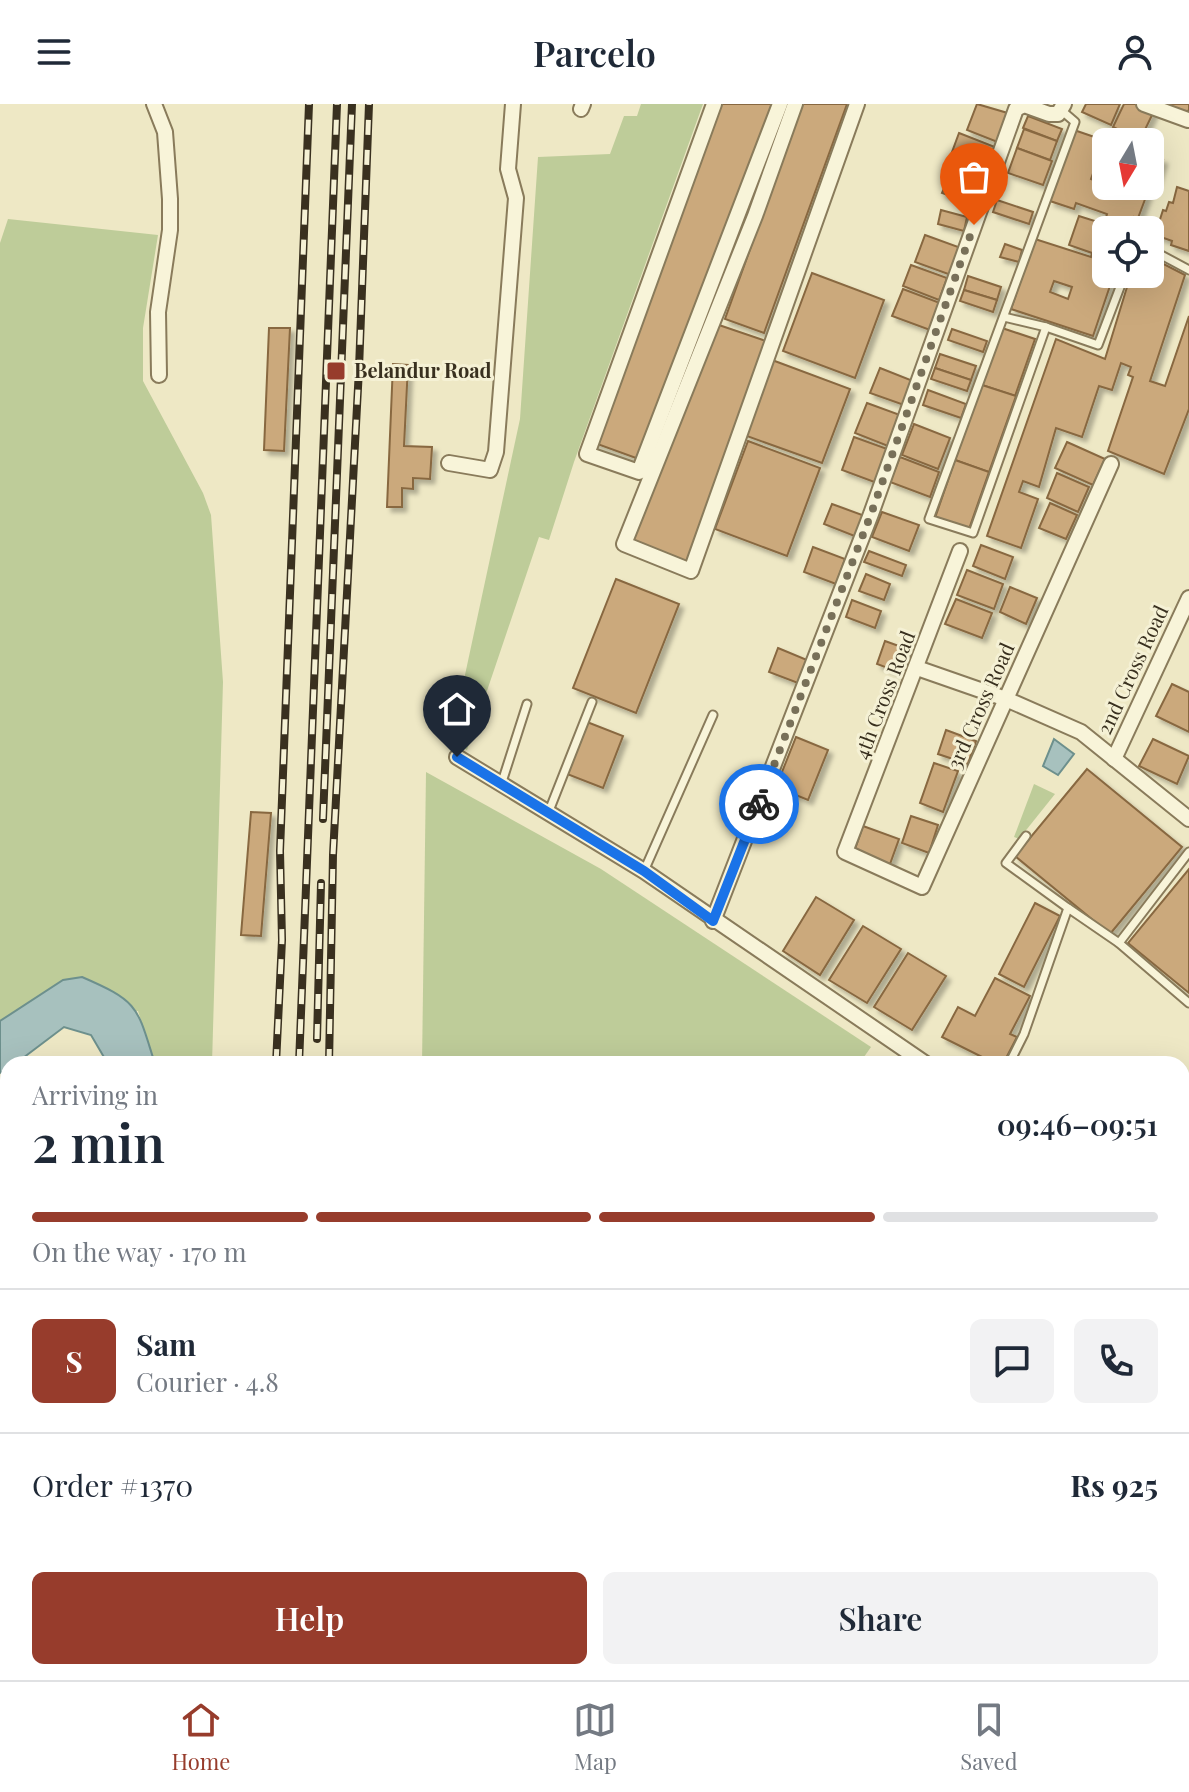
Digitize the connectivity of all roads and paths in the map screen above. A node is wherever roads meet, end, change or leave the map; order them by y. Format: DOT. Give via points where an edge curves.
graph roads {
  1 [pos="154,104"];
  2 [pos="513,104"];
  3 [pos="714,104"];
  4 [pos="780,104"];
  5 [pos="795,104"];
  6 [pos="857,104"];
  7 [pos="1144,104"];
  8 [pos="1063,107"];
  9 [pos="1188,120"];
  10 [pos="1164,257"];
  11 [pos="1189,270"];
  12 [pos="1120,288"];
  13 [pos="1004,317"];
  14 [pos="1046,327"];
  15 [pos="159,375"];
  16 [pos="449,463"];
  17 [pos="1111,464"];
  18 [pos="960,551"];
  19 [pos="1189,598"];
  20 [pos="917,668"];
  21 [pos="1006,699"];
  22 [pos="592,702"];
  23 [pos="527,704"];
  24 [pos="713,715"];
  25 [pos="457,757"];
  26 [pos="1114,759"];
  27 [pos="502,782"];
  28 [pos="549,811"];
  29 [pos="1189,819"];
  30 [pos="1026,836"];
  31 [pos="845,852"];
  32 [pos="1189,852"];
  33 [pos="644,871"];
  34 [pos="1068,908"];
  35 [pos="713,921"];
  36 [pos="1119,943"];
  37 [pos="1189,1003"];
  38 [pos="914,1056"];
  39 [pos="1013,1056"];
  1 -- 15 [label="street" via="165,132 170,199 158,312"];
  2 -- 16 [label="street" via="508,169 516,198 496,452 490,470"];
  3 -- 4 [label="street" via="587,454 639,472"];
  5 -- 6 [label="street" via="624,544 691,571"];
  7 -- 9 [label="street"];
  8 -- 13 [label="lane" via="1075,122"];
  8 -- 35 [label="street" via="1058,114 1024,105 1016,109 871,514"];
  10 -- 11 [label="lane"];
  12 -- 14 [label="lane" via="1098,345"];
  13 -- 14 [label="lane"];
  13 -- 14 [label="lane" via="929,519 973,533"];
  17 -- 21 [label="street, 3rd Cross Road"];
  18 -- 20 [label="street, 4th Cross Road"];
  19 -- 26 [label="street, 2nd Cross Road"];
  20 -- 21 [label="street"];
  20 -- 31 [label="street, 4th Cross Road"];
  21 -- 26 [label="street" via="1081,732"];
  21 -- 31 [label="street, 3rd Cross Road" via="922,887"];
  22 -- 28 [label="lane"];
  23 -- 27 [label="lane"];
  24 -- 33 [label="lane"];
  25 -- 27 [label="street"];
  26 -- 29 [label="street"];
  27 -- 28 [label="street"];
  28 -- 33 [label="street"];
  30 -- 34 [label="lane" via="1006,863"];
  32 -- 36 [label="lane"];
  33 -- 35 [label="street"];
  34 -- 36 [label="lane"];
  34 -- 39 [label="lane"];
  35 -- 38 [label="street"];
  36 -- 37 [label="lane"];
}
